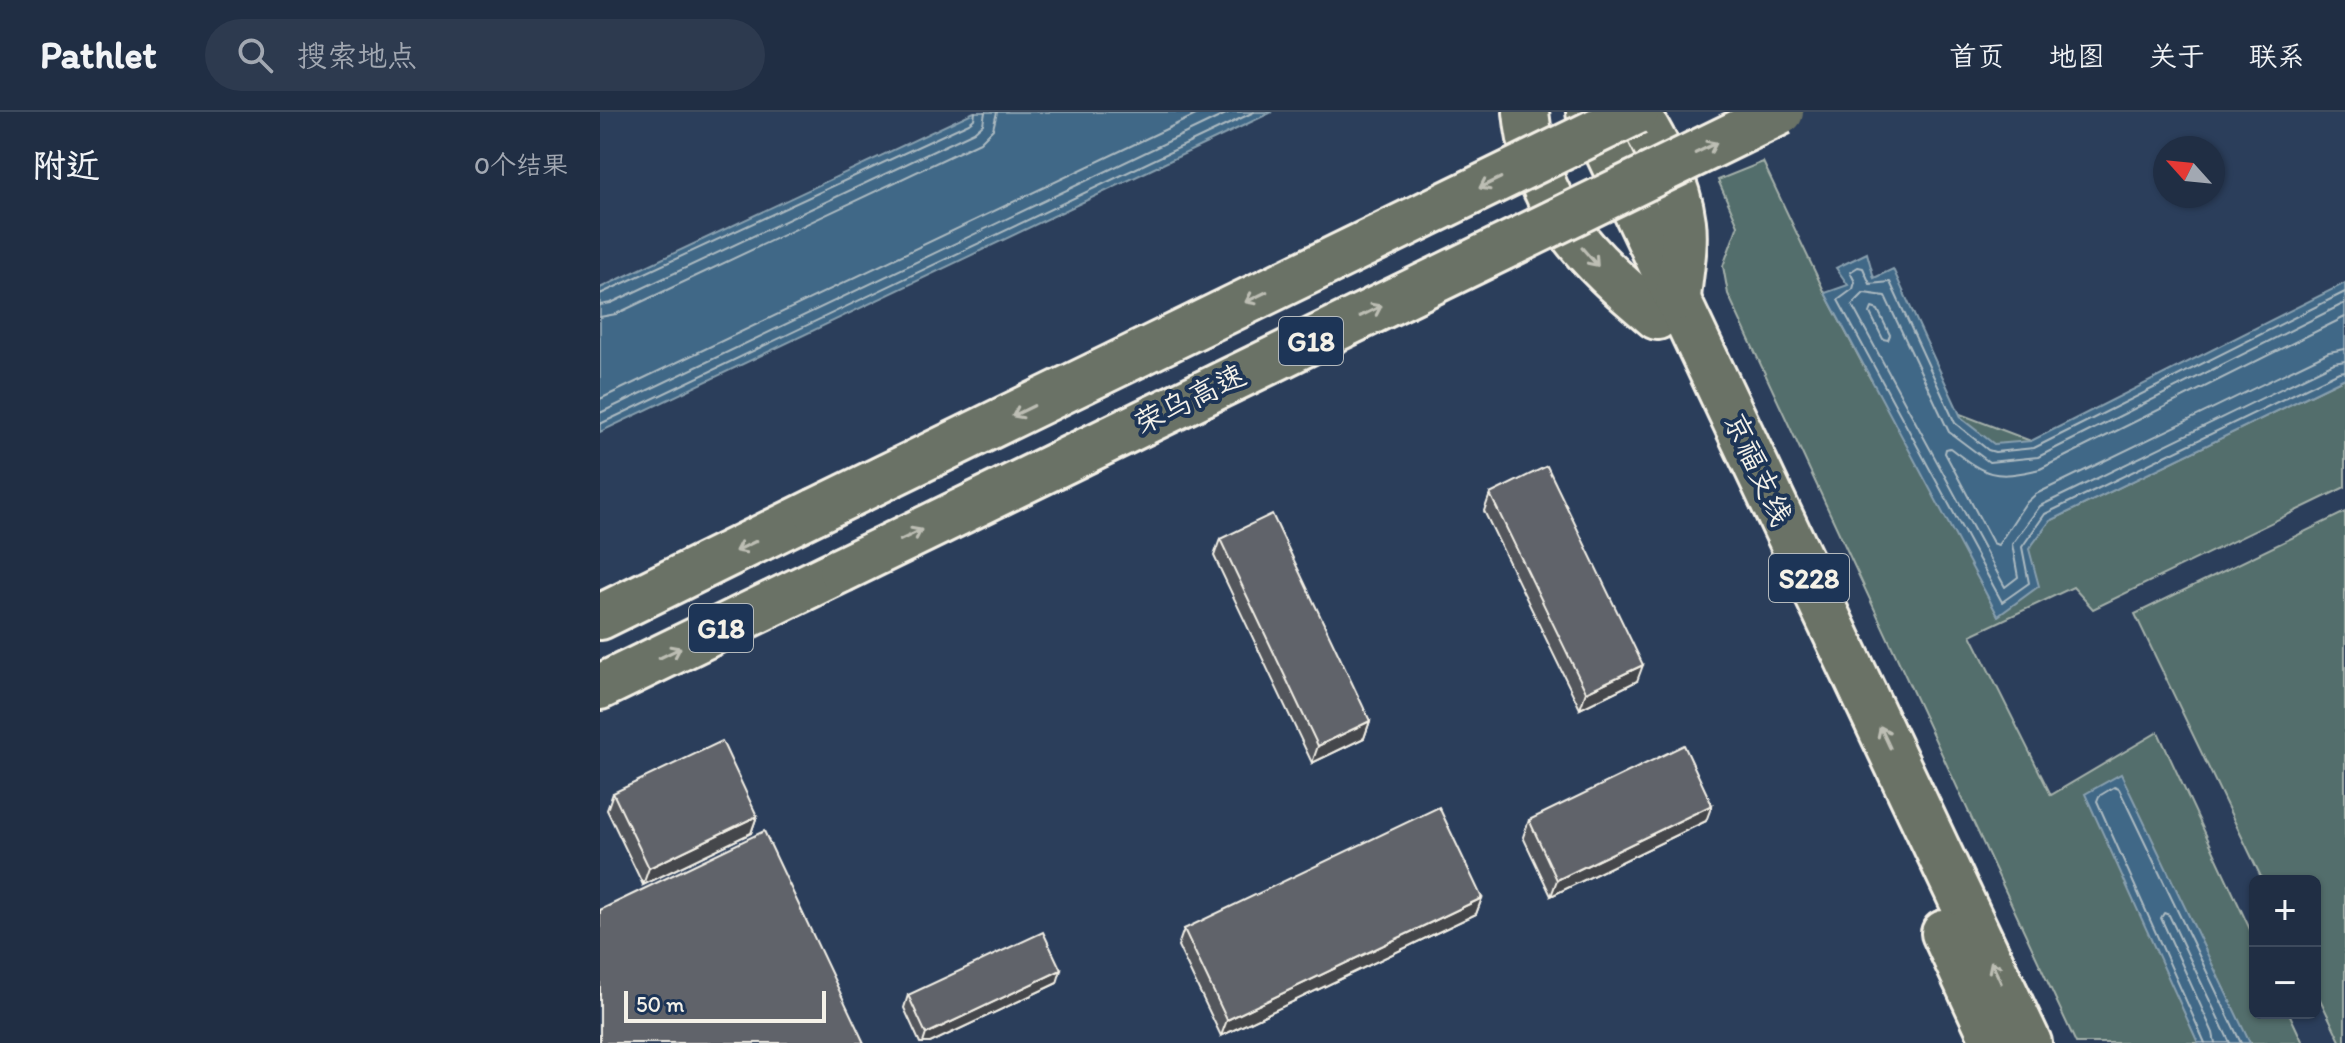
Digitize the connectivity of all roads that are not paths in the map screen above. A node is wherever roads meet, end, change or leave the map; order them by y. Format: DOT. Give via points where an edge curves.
graph roads {
  1 [pos="1526,112"];
  2 [pos="1559,112"];
  3 [pos="1589,112"];
  4 [pos="1636,112"];
  5 [pos="1781,112"];
  6 [pos="1667,309"];
  7 [pos="600,617"];
  8 [pos="600,687"];
  9 [pos="1995,1043"];
  10 [pos="2029,1043"];
  1 -- 6 [label="highway, one-way" via="1529,145 1545,191 1570,235 1602,271"];
  2 -- 6 [label="highway, 京福支线 / S228"];
  3 -- 6 [label="highway, 京福支线 / S228"];
  4 -- 6 [label="highway" via="1677,191 1683,225"];
  4 -- 7 [label="highway, 荣乌高速 / G18, one-way, bridge"];
  8 -- 5 [label="highway, 荣乌高速 / G18, one-way, bridge"];
  6 -- 9 [label="highway, 京福支线 / S228"];
  10 -- 6 [label="highway, 京福支线 / S228, one-way"];
}
